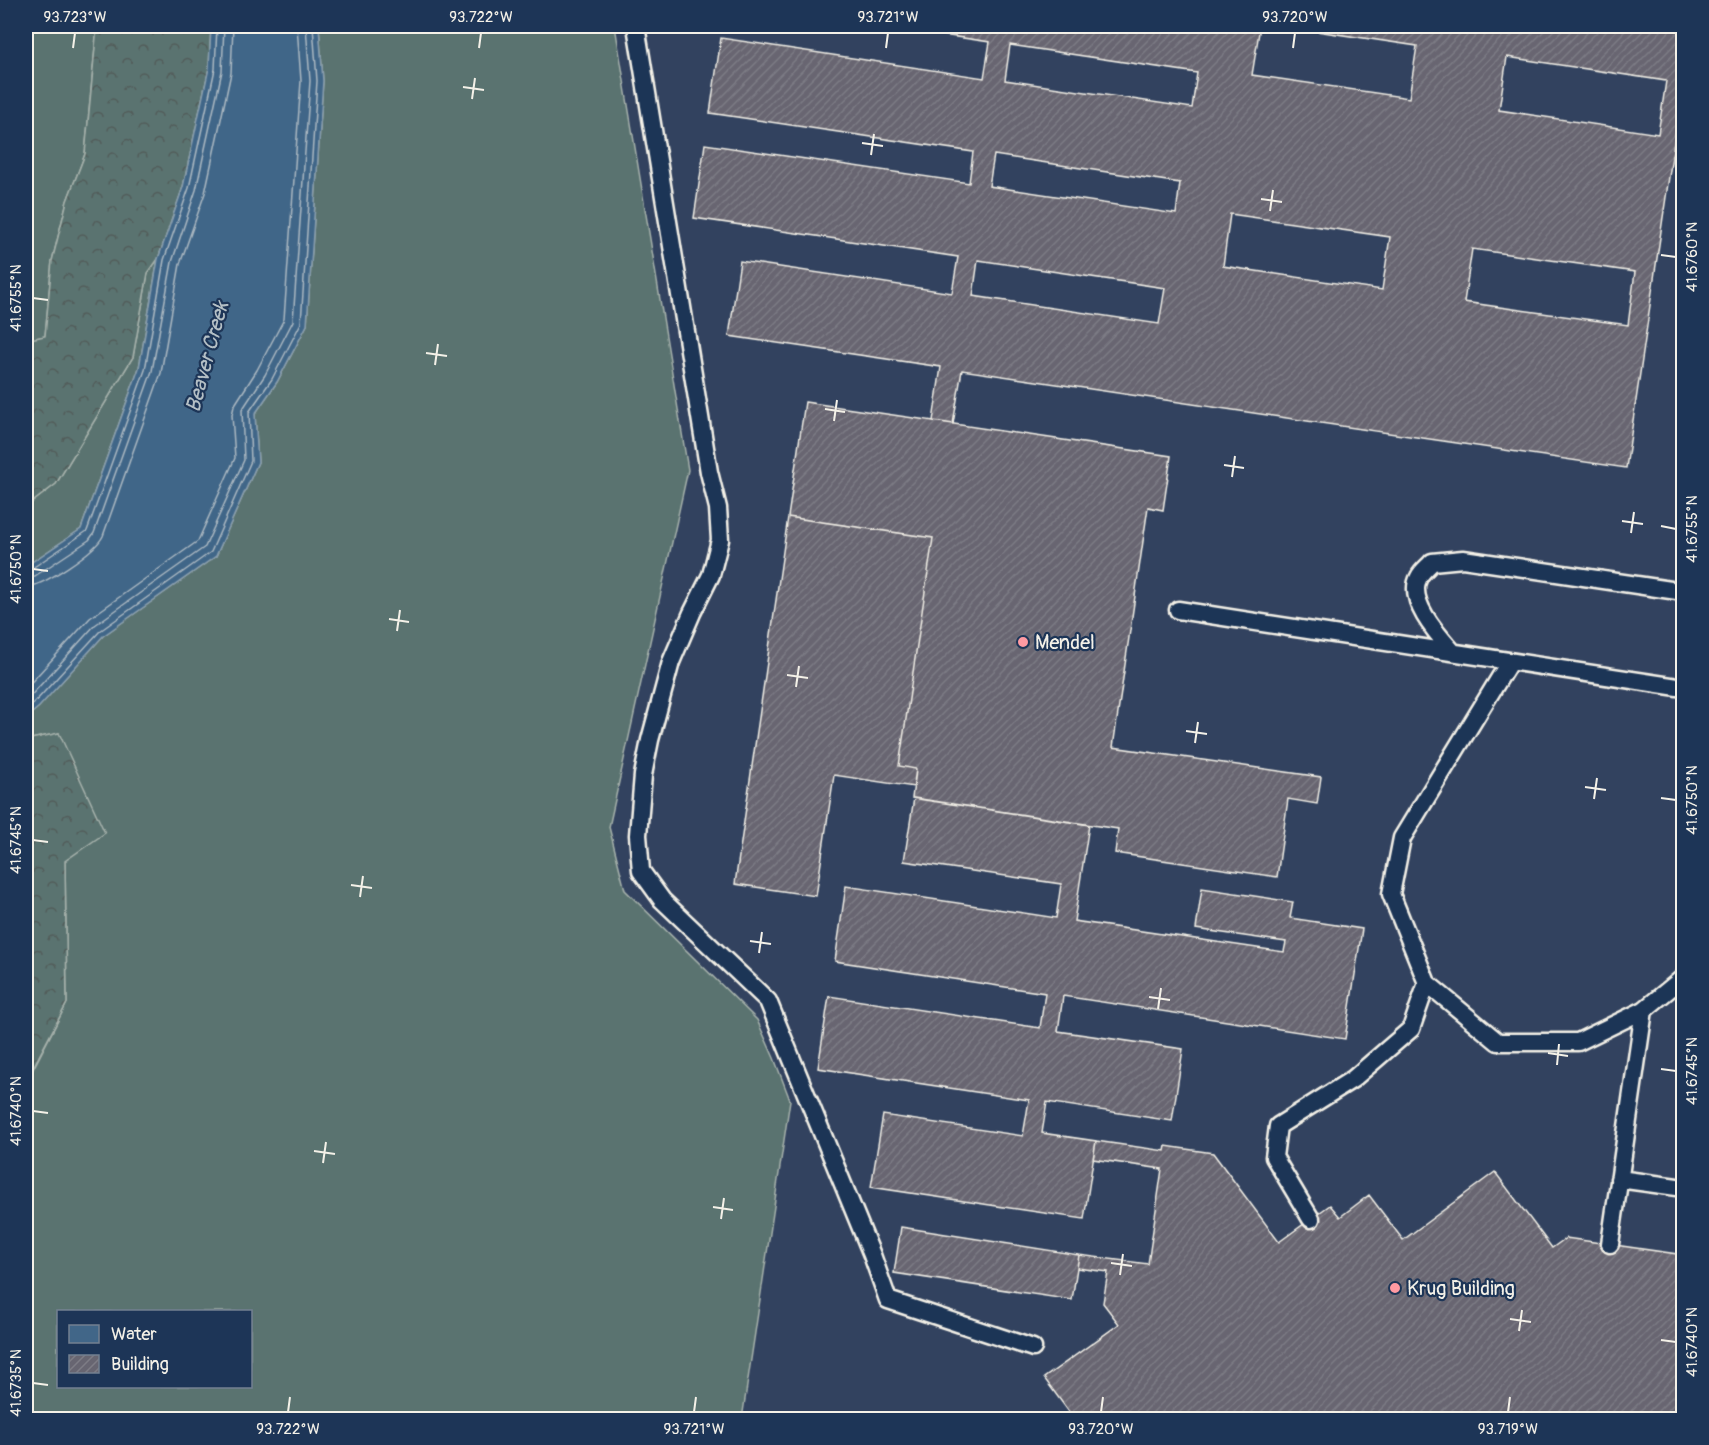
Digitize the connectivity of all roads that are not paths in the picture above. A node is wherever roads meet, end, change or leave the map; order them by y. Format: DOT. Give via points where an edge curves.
graph roads {
  1 [pos="636,26"];
  2 [pos="1683,592"];
  3 [pos="1178,610"];
  4 [pos="1453,652"];
  5 [pos="1510,661"];
  6 [pos="1683,688"];
  7 [pos="1683,977"];
  8 [pos="1427,983"];
  9 [pos="1644,1010"];
  10 [pos="1618,1179"];
  11 [pos="1683,1188"];
  12 [pos="1311,1219"];
  13 [pos="1610,1244"];
  14 [pos="1033,1348"];
  1 -- 14 [label="lane" via="718,508 720,540 711,575 671,662 650,740 638,835 641,871 662,900 768,1001 888,1300"];
  2 -- 4 [label="lane" via="1462,559 1432,562 1419,577 1415,594 1431,626"];
  3 -- 4 [label="lane"];
  4 -- 5 [label="lane"];
  5 -- 6 [label="lane"];
  5 -- 8 [label="lane" via="1402,838 1391,894"];
  7 -- 9 [label="lane"];
  8 -- 9 [label="lane" via="1498,1042 1578,1042"];
  8 -- 12 [label="lane" via="1411,1029 1353,1079 1278,1126 1274,1157"];
  9 -- 10 [label="lane"];
  10 -- 11 [label="lane"];
  10 -- 13 [label="lane"];
}
